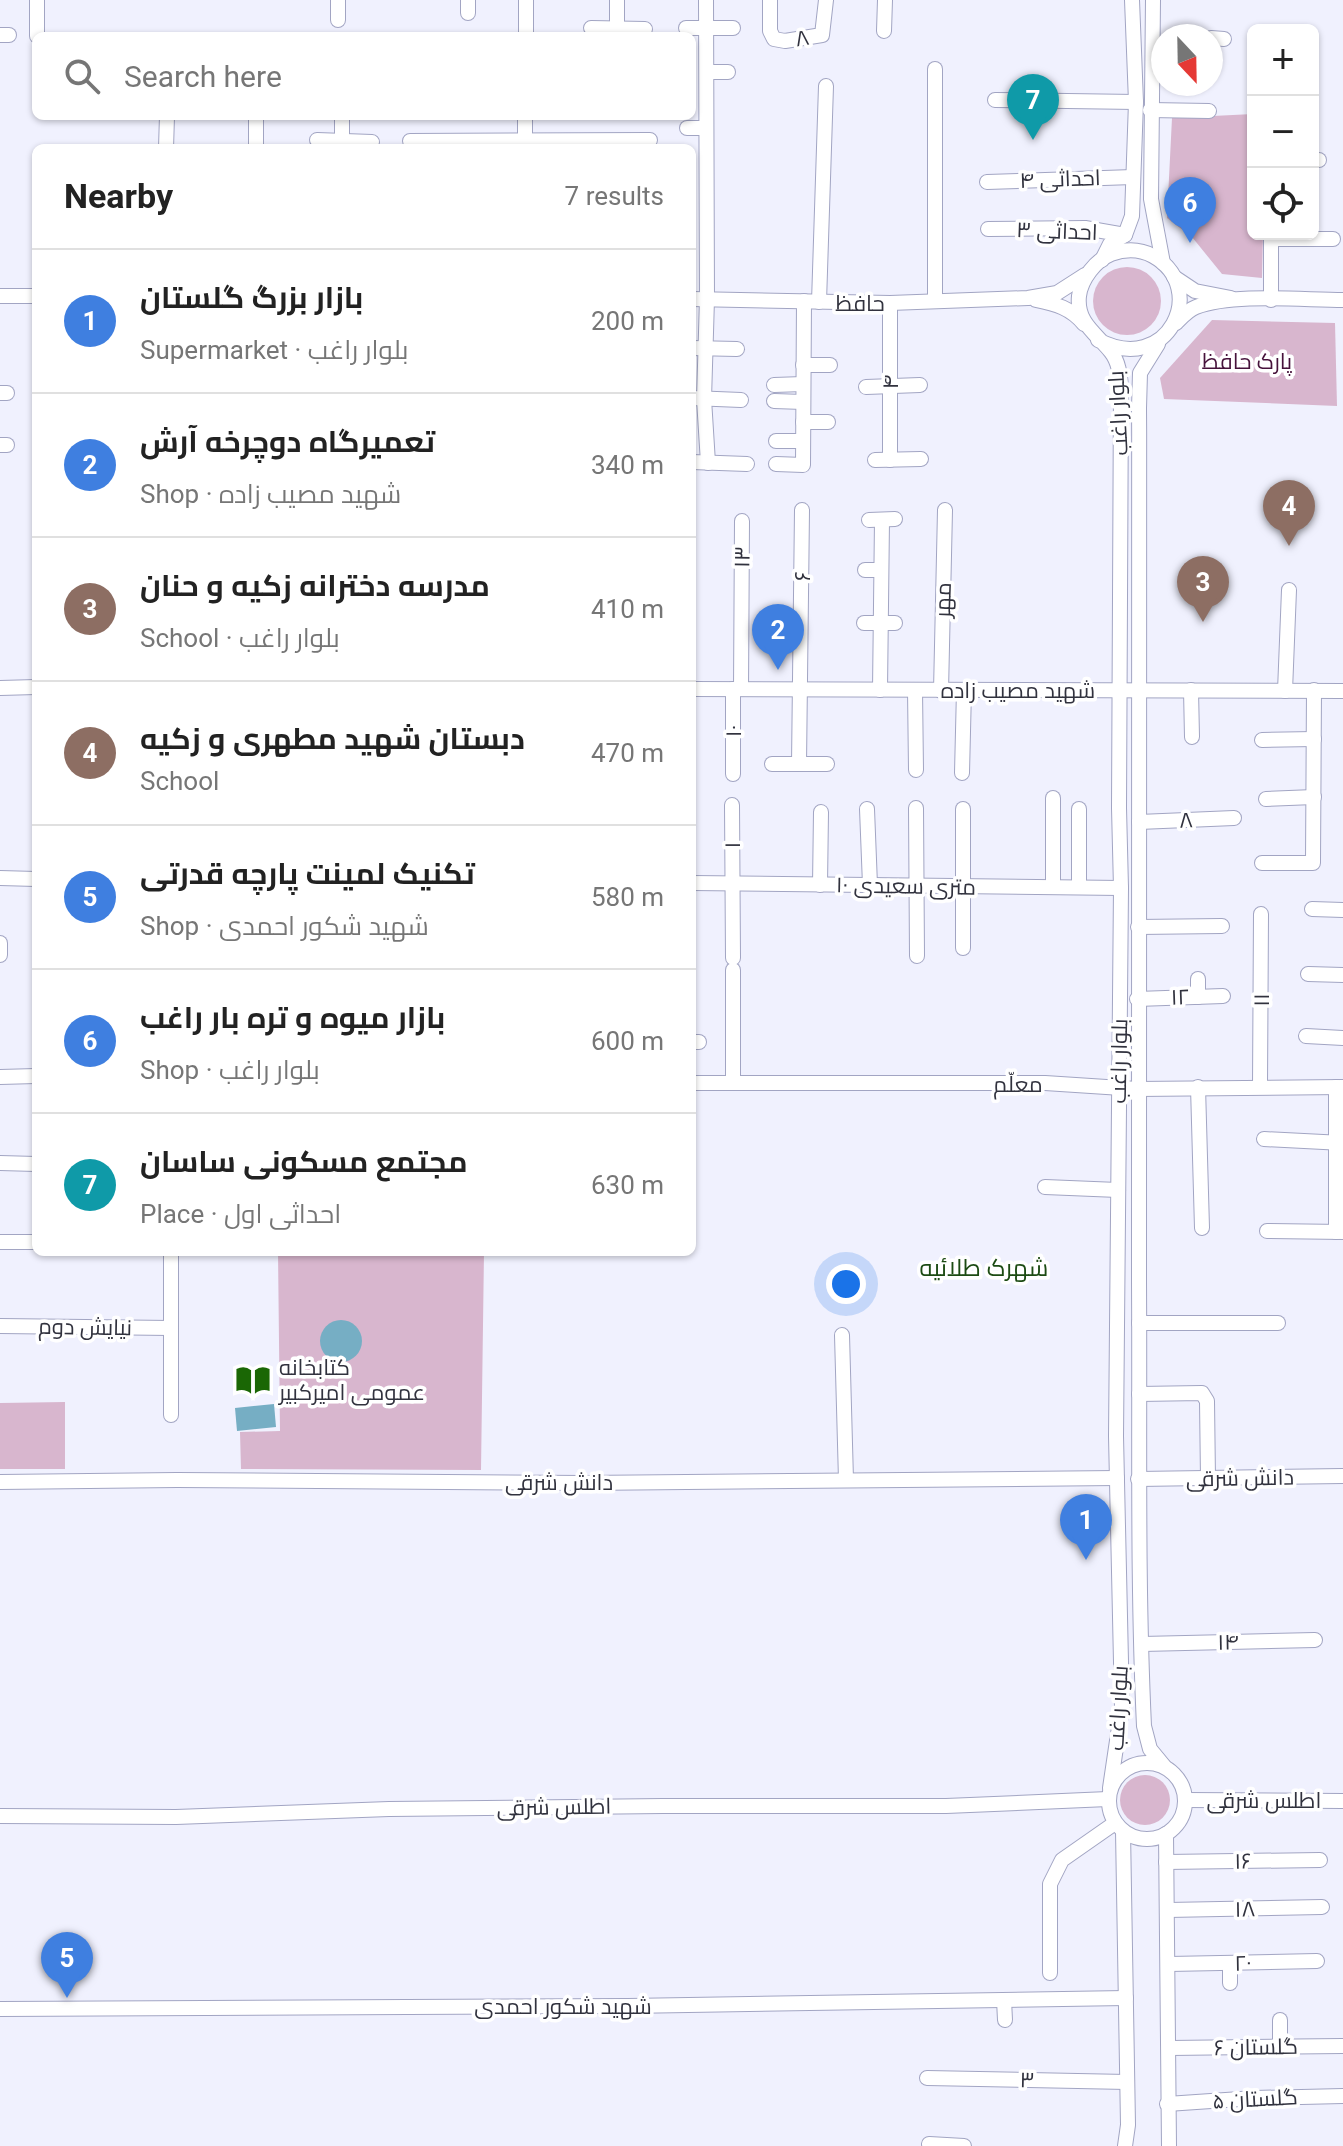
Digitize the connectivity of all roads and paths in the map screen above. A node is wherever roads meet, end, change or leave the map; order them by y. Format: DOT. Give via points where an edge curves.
graph roads {
  1 [pos="37,0"];
  2 [pos="338,0"];
  3 [pos="526,0"];
  4 [pos="617,0"];
  5 [pos="706,0"];
  6 [pos="770,0"];
  7 [pos="826,0"];
  8 [pos="885,0"];
  9 [pos="1132,0"];
  10 [pos="1153,0"];
  11 [pos="338,20"];
  12 [pos="1156,24"];
  13 [pos="591,28"];
  14 [pos="617,28"];
  15 [pos="686,28"];
  16 [pos="706,28"];
  17 [pos="733,28"];
  18 [pos="645,29"];
  19 [pos="884,31"];
  20 [pos="37,32"];
  21 [pos="526,32"];
  22 [pos="935,69"];
  23 [pos="707,72"];
  24 [pos="728,72"];
  25 [pos="826,86"];
  26 [pos="1152,96"];
  27 [pos="699,97"];
  28 [pos="995,100"];
  29 [pos="1136,102"];
  30 [pos="1150,110"];
  31 [pos="1209,111"];
  32 [pos="167,120"];
  33 [pos="256,120"];
  34 [pos="342,120"];
  35 [pos="525,120"];
  36 [pos="687,128"];
  37 [pos="706,128"];
  38 [pos="317,140"];
  39 [pos="650,140"];
  40 [pos="410,141"];
  41 [pos="372,142"];
  42 [pos="166,144"];
  43 [pos="256,144"];
  44 [pos="342,144"];
  45 [pos="525,144"];
  46 [pos="1133,177"];
  47 [pos="987,182"];
  48 [pos="988,229"];
  49 [pos="1125,235"];
  50 [pos="1319,238"];
  51 [pos="1333,239"];
  52 [pos="1271,240"];
  53 [pos="1163,263"];
  54 [pos="1096,266"];
  55 [pos="1174,277"];
  56 [pos="0,296"];
  57 [pos="32,296"];
  58 [pos="1028,298"];
  59 [pos="699,299"];
  60 [pos="1243,300"];
  61 [pos="1271,300"];
  62 [pos="1343,300"];
  63 [pos="935,301"];
  64 [pos="812,302"];
  65 [pos="890,303"];
  66 [pos="1173,326"];
  67 [pos="1087,328"];
  68 [pos="1098,340"];
  69 [pos="1160,340"];
  70 [pos="699,348"];
  71 [pos="737,349"];
  72 [pos="803,365"];
  73 [pos="830,365"];
  74 [pos="803,384"];
  75 [pos="774,385"];
  76 [pos="920,385"];
  77 [pos="891,386"];
  78 [pos="866,387"];
  79 [pos="698,399"];
  80 [pos="741,400"];
  81 [pos="774,401"];
  82 [pos="803,402"];
  83 [pos="803,422"];
  84 [pos="828,422"];
  85 [pos="776,441"];
  86 [pos="803,441"];
  87 [pos="921,459"];
  88 [pos="875,460"];
  89 [pos="890,460"];
  90 [pos="696,462"];
  91 [pos="708,463"];
  92 [pos="747,464"];
  93 [pos="776,464"];
  94 [pos="802,510"];
  95 [pos="945,510"];
  96 [pos="882,520"];
  97 [pos="742,521"];
  98 [pos="865,570"];
  99 [pos="881,570"];
  100 [pos="1289,590"];
  101 [pos="864,623"];
  102 [pos="888,623"];
  103 [pos="32,687"];
  104 [pos="0,688"];
  105 [pos="696,689"];
  106 [pos="737,689"];
  107 [pos="801,689"];
  108 [pos="1120,689"];
  109 [pos="880,690"];
  110 [pos="915,690"];
  111 [pos="964,690"];
  112 [pos="1141,690"];
  113 [pos="1191,690"];
  114 [pos="1314,690"];
  115 [pos="941,691"];
  116 [pos="1285,691"];
  117 [pos="1343,691"];
  118 [pos="1192,737"];
  119 [pos="1314,739"];
  120 [pos="1262,740"];
  121 [pos="772,764"];
  122 [pos="799,764"];
  123 [pos="827,764"];
  124 [pos="916,770"];
  125 [pos="962,773"];
  126 [pos="733,774"];
  127 [pos="1314,797"];
  128 [pos="1053,798"];
  129 [pos="1266,799"];
  130 [pos="732,805"];
  131 [pos="916,808"];
  132 [pos="867,809"];
  133 [pos="963,809"];
  134 [pos="1079,809"];
  135 [pos="821,812"];
  136 [pos="1234,818"];
  137 [pos="1139,822"];
  138 [pos="1262,863"];
  139 [pos="0,878"];
  140 [pos="32,879"];
  141 [pos="696,883"];
  142 [pos="732,884"];
  143 [pos="820,885"];
  144 [pos="870,885"];
  145 [pos="917,886"];
  146 [pos="964,886"];
  147 [pos="1053,887"];
  148 [pos="1079,887"];
  149 [pos="1121,888"];
  150 [pos="1312,909"];
  151 [pos="1343,910"];
  152 [pos="1261,914"];
  153 [pos="1222,926"];
  154 [pos="1138,927"];
  155 [pos="0,943"];
  156 [pos="963,948"];
  157 [pos="0,955"];
  158 [pos="917,956"];
  159 [pos="1308,974"];
  160 [pos="1343,975"];
  161 [pos="1198,979"];
  162 [pos="1223,996"];
  163 [pos="1198,997"];
  164 [pos="1137,999"];
  165 [pos="1306,1036"];
  166 [pos="1343,1038"];
  167 [pos="32,1076"];
  168 [pos="0,1077"];
  169 [pos="696,1083"];
  170 [pos="733,1083"];
  171 [pos="1118,1086"];
  172 [pos="1260,1086"];
  173 [pos="1198,1087"];
  174 [pos="1339,1087"];
  175 [pos="1137,1089"];
  176 [pos="1264,1139"];
  177 [pos="1339,1143"];
  178 [pos="0,1163"];
  179 [pos="32,1164"];
  180 [pos="1045,1187"];
  181 [pos="1118,1190"];
  182 [pos="1202,1228"];
  183 [pos="1267,1231"];
  184 [pos="1339,1232"];
  185 [pos="0,1242"];
  186 [pos="32,1242"];
  187 [pos="171,1256"];
  188 [pos="1139,1323"];
  189 [pos="1278,1323"];
  190 [pos="0,1326"];
  191 [pos="171,1328"];
  192 [pos="842,1335"];
  193 [pos="1139,1394"];
  194 [pos="171,1415"];
  195 [pos="1343,1476"];
  196 [pos="1117,1478"];
  197 [pos="1138,1479"];
  198 [pos="1208,1479"];
  199 [pos="846,1480"];
  200 [pos="0,1482"];
  201 [pos="1315,1640"];
  202 [pos="1142,1644"];
  203 [pos="1164,1766"];
  204 [pos="1109,1793"];
  205 [pos="1185,1800"];
  206 [pos="1343,1801"];
  207 [pos="0,1816"];
  208 [pos="1119,1827"];
  209 [pos="1166,1834"];
  210 [pos="1320,1860"];
  211 [pos="1166,1862"];
  212 [pos="1322,1907"];
  213 [pos="1168,1910"];
  214 [pos="1317,1961"];
  215 [pos="1230,1963"];
  216 [pos="1169,1964"];
  217 [pos="1050,1973"];
  218 [pos="1230,1983"];
  219 [pos="1126,1998"];
  220 [pos="1004,2000"];
  221 [pos="0,2009"];
  222 [pos="1005,2020"];
  223 [pos="1280,2020"];
  224 [pos="1343,2046"];
  225 [pos="1280,2047"];
  226 [pos="1170,2048"];
  227 [pos="927,2078"];
  228 [pos="1127,2082"];
  229 [pos="1343,2096"];
  230 [pos="1167,2104"];
  231 [pos="929,2144"];
  232 [pos="964,2146"];
  233 [pos="1125,2146"];
  234 [pos="1169,2146"];
  1 -- 20 [label="street"];
  2 -- 11 [label="street"];
  3 -- 21 [label="street"];
  4 -- 14 [label="street"];
  5 -- 16 [label="street"];
  6 -- 7 [label="street, ۸" via="770,31 774,39 785,41 822,35"];
  8 -- 19 [label="street"];
  9 -- 29 [label="street"];
  10 -- 12 [label="street"];
  13 -- 14 [label="street"];
  14 -- 18 [label="street"];
  15 -- 16 [label="street"];
  16 -- 17 [label="street"];
  16 -- 23 [label="street"];
  22 -- 63 [label="street"];
  23 -- 24 [label="street"];
  23 -- 27 [label="street"];
  25 -- 64 [label="street"];
  26 -- 30 [label="street"];
  27 -- 37 [label="street"];
  28 -- 29 [label="street"];
  29 -- 46 [label="street"];
  30 -- 31 [label="street"];
  30 -- 53 [label="street" via="1151,199"];
  32 -- 42 [label="street"];
  33 -- 43 [label="street"];
  34 -- 44 [label="street"];
  35 -- 45 [label="street"];
  36 -- 37 [label="street"];
  37 -- 59 [label="street"];
  38 -- 44 [label="street"];
  39 -- 45 [label="street"];
  40 -- 45 [label="street"];
  41 -- 44 [label="street"];
  46 -- 47 [label="street, احداثی ۴"];
  46 -- 49 [label="street" via="1132,216"];
  48 -- 49 [label="street, احداثی ۳" via="1085,228"];
  49 -- 54 [label="street" via="1110,244"];
  50 -- 51 [label="street"];
  52 -- 61 [label="street"];
  53 -- 54 [label="street" via="1135,250 1104,257"];
  53 -- 55 [label="street"];
  54 -- 58 [label="street, حافظ" via="1057,293"];
  54 -- 67 [label="street" via="1079,296"];
  55 -- 60 [label="street" via="1195,291"];
  55 -- 66 [label="street" via="1179,310"];
  56 -- 57 [label="street"];
  58 -- 63 [label="street, حافظ"];
  58 -- 67 [label="street, حافظ" via="1073,312"];
  59 -- 64 [label="street, حافظ"];
  59 -- 70 [label="street"];
  60 -- 61 [label="street"];
  60 -- 66 [label="street" via="1195,307"];
  61 -- 62 [label="street"];
  63 -- 65 [label="street, حافظ"];
  64 -- 65 [label="street, حافظ"];
  64 -- 72 [label="street"];
  65 -- 77 [label="street, ۴"];
  66 -- 69 [label="street"];
  67 -- 68 [label="street"];
  68 -- 69 [label="street" via="1130,351"];
  68 -- 108 [label="street, بلوار راغب" via="1111,352 1120,373"];
  69 -- 112 [label="street, بلوار راغب" via="1140,373"];
  70 -- 71 [label="street"];
  70 -- 79 [label="street"];
  72 -- 73 [label="street"];
  72 -- 74 [label="street"];
  74 -- 75 [label="street"];
  74 -- 82 [label="street"];
  76 -- 77 [label="street"];
  77 -- 78 [label="street"];
  77 -- 89 [label="street, ۴"];
  79 -- 80 [label="street"];
  79 -- 91 [label="street"];
  81 -- 82 [label="street"];
  82 -- 83 [label="street"];
  83 -- 84 [label="street"];
  83 -- 86 [label="street"];
  85 -- 86 [label="street"];
  86 -- 93 [label="street" via="803,465"];
  87 -- 89 [label="street"];
  88 -- 89 [label="street"];
  90 -- 91 [label="street"];
  91 -- 92 [label="street"];
  94 -- 107 [label="street, ۶"];
  95 -- 115 [label="street, مهر"];
  96 -- 99 [label="street"];
  97 -- 106 [label="street, ۱۳"];
  98 -- 99 [label="street"];
  99 -- 102 [label="street"];
  100 -- 116 [label="street"];
  101 -- 102 [label="street"];
  102 -- 109 [label="street"];
  103 -- 104 [label="street"];
  105 -- 106 [label="street, شهید مصیب زاده"];
  106 -- 107 [label="street, شهید مصیب زاده"];
  106 -- 126 [label="street, ۱۰"];
  107 -- 109 [label="street, شهید مصیب زاده"];
  107 -- 122 [label="street"];
  108 -- 111 [label="street, شهید مصیب زاده"];
  108 -- 112 [label="street, شهید مصیب زاده"];
  108 -- 149 [label="street, بلوار راغب"];
  109 -- 110 [label="street, شهید مصیب زاده"];
  110 -- 115 [label="street, شهید مصیب زاده"];
  110 -- 124 [label="street"];
  111 -- 115 [label="street, شهید مصیب زاده"];
  111 -- 125 [label="street"];
  112 -- 113 [label="street, شهید مصیب زاده"];
  112 -- 137 [label="street, بلوار راغب"];
  113 -- 116 [label="street, شهید مصیب زاده"];
  113 -- 118 [label="street"];
  114 -- 116 [label="street, شهید مصیب زاده"];
  114 -- 117 [label="street, شهید مصیب زاده"];
  114 -- 119 [label="street"];
  119 -- 120 [label="street"];
  119 -- 127 [label="street"];
  121 -- 122 [label="street"];
  122 -- 123 [label="street"];
  127 -- 129 [label="street"];
  127 -- 138 [label="street" via="1313,863"];
  128 -- 147 [label="street"];
  130 -- 142 [label="street, ۱"];
  131 -- 145 [label="street"];
  132 -- 144 [label="street"];
  133 -- 146 [label="street"];
  134 -- 148 [label="street"];
  135 -- 143 [label="street"];
  136 -- 137 [label="street, ۸"];
  137 -- 154 [label="street, بلوار راغب"];
  139 -- 140 [label="street"];
  141 -- 142 [label="street, ۱۰ متری سعیدی"];
  142 -- 143 [label="street, ۱۰ متری سعیدی"];
  142 -- 170 [label="street"];
  143 -- 144 [label="street, ۱۰ متری سعیدی"];
  144 -- 145 [label="street, ۱۰ متری سعیدی"];
  145 -- 146 [label="street, ۱۰ متری سعیدی"];
  145 -- 158 [label="street"];
  146 -- 147 [label="street, ۱۰ متری سعیدی"];
  146 -- 156 [label="street"];
  147 -- 148 [label="street, ۱۰ متری سعیدی"];
  148 -- 149 [label="street, ۱۰ متری سعیدی"];
  149 -- 171 [label="street, بلوار راغب"];
  150 -- 151 [label="street"];
  152 -- 172 [label="street, ۱۱"];
  153 -- 154 [label="street"];
  154 -- 164 [label="street, بلوار راغب"];
  155 -- 157 [label="street"];
  159 -- 160 [label="street"];
  161 -- 163 [label="street"];
  162 -- 163 [label="street, ۱۲"];
  163 -- 164 [label="street, ۱۲"];
  164 -- 175 [label="street, بلوار راغب"];
  165 -- 166 [label="street"];
  167 -- 168 [label="street"];
  169 -- 170 [label="street, معلّم"];
  170 -- 171 [label="street, معلّم"];
  171 -- 175 [label="street, معلّم"];
  171 -- 181 [label="street, بلوار راغب"];
  172 -- 173 [label="street, معلّم"];
  172 -- 174 [label="street, معلّم"];
  173 -- 175 [label="street, معلّم"];
  173 -- 182 [label="street"];
  174 -- 177 [label="street"];
  175 -- 188 [label="street, بلوار راغب"];
  176 -- 177 [label="street"];
  177 -- 184 [label="street"];
  178 -- 179 [label="street"];
  180 -- 181 [label="street"];
  181 -- 196 [label="street, بلوار راغب"];
  183 -- 184 [label="street"];
  185 -- 186 [label="street"];
  187 -- 191 [label="street"];
  188 -- 189 [label="street"];
  188 -- 193 [label="street, بلوار راغب"];
  190 -- 191 [label="street, نیایش دوم"];
  191 -- 194 [label="street"];
  192 -- 199 [label="street"];
  193 -- 197 [label="street, بلوار راغب"];
  193 -- 198 [label="street" via="1202,1393 1207,1401"];
  195 -- 198 [label="street, دانش شرقی"];
  196 -- 199 [label="street, دانش شرقی"];
  196 -- 204 [label="street, بلوار راغب" via="1122,1707"];
  197 -- 198 [label="street, دانش شرقی"];
  197 -- 202 [label="street, بلوار راغب"];
  199 -- 200 [label="street, دانش شرقی"];
  201 -- 202 [label="street, ۱۴"];
  202 -- 203 [label="street, بلوار راغب" via="1145,1734"];
  203 -- 204 [label="street" via="1138,1763 1117,1776"];
  203 -- 205 [label="street" via="1180,1781"];
  204 -- 207 [label="street, اطلس شرقی" via="946,1806"];
  204 -- 208 [label="street" via="1109,1812"];
  205 -- 206 [label="street, اطلس شرقی"];
  205 -- 209 [label="street" via="1180,1820"];
  208 -- 209 [label="street" via="1144,1839"];
  208 -- 217 [label="street" via="1062,1860 1050,1884"];
  208 -- 219 [label="street"];
  209 -- 211 [label="street"];
  210 -- 211 [label="street, ۱۶"];
  211 -- 213 [label="street"];
  212 -- 213 [label="street, ۱۸"];
  213 -- 216 [label="street"];
  214 -- 215 [label="street, ۲۰"];
  215 -- 216 [label="street, ۲۰"];
  215 -- 218 [label="street"];
  216 -- 226 [label="street"];
  219 -- 220 [label="street, شهید شکور احمدی"];
  219 -- 228 [label="street"];
  220 -- 221 [label="street, شهید شکور احمدی"];
  220 -- 222 [label="street"];
  223 -- 225 [label="street"];
  224 -- 225 [label="street, گلستان ۶"];
  225 -- 226 [label="street, گلستان ۶"];
  226 -- 230 [label="street"];
  227 -- 228 [label="street, ۳"];
  228 -- 233 [label="street"];
  229 -- 230 [label="street, گلستان ۵"];
  230 -- 234 [label="street"];
  231 -- 232 [label="street"];
}
